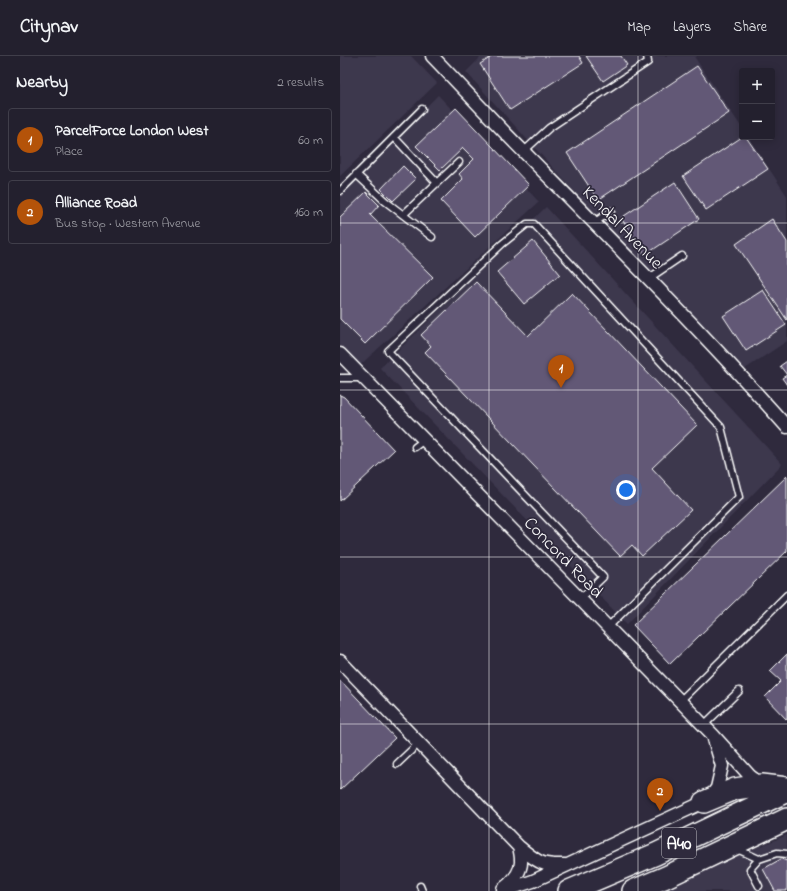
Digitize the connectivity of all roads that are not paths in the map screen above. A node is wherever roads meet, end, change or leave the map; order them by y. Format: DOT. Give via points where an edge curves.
graph roads {
  1 [pos="432,56"];
  2 [pos="647,56"];
  3 [pos="422,109"];
  4 [pos="394,137"];
  5 [pos="523,152"];
  6 [pos="459,162"];
  7 [pos="356,174"];
  8 [pos="437,182"];
  9 [pos="340,191"];
  10 [pos="611,211"];
  11 [pos="403,215"];
  12 [pos="594,223"];
  13 [pos="432,237"];
  14 [pos="682,256"];
  15 [pos="648,278"];
  16 [pos="340,354"];
  17 [pos="340,378"];
  18 [pos="364,378"];
  19 [pos="786,426"];
  20 [pos="787,595"];
  21 [pos="580,599"];
  22 [pos="608,627"];
  23 [pos="340,661"];
  24 [pos="739,691"];
  25 [pos="680,701"];
  26 [pos="704,725"];
  27 [pos="714,736"];
  28 [pos="419,743"];
  29 [pos="397,764"];
  30 [pos="762,785"];
  31 [pos="787,789"];
  32 [pos="704,802"];
  33 [pos="787,819"];
  34 [pos="732,846"];
  35 [pos="519,847"];
  36 [pos="787,854"];
  37 [pos="759,859"];
  38 [pos="566,865"];
  39 [pos="759,886"];
  40 [pos="500,891"];
  41 [pos="504,891"];
  42 [pos="569,891"];
  43 [pos="633,891"];
  1 -- 5 [label="street, Kendal Avenue"];
  2 -- 5 [label="lane" via="648,62 549,128"];
  3 -- 4 [label="lane"];
  4 -- 7 [label="lane"];
  4 -- 8 [label="lane"];
  5 -- 12 [label="street, Kendal Avenue"];
  6 -- 8 [label="lane"];
  7 -- 9 [label="lane"];
  7 -- 11 [label="lane"];
  8 -- 11 [label="lane"];
  10 -- 12 [label="lane"];
  11 -- 13 [label="lane"];
  12 -- 15 [label="street, Kendal Avenue"];
  14 -- 15 [label="lane"];
  15 -- 19 [label="street, Kendal Avenue"];
  16 -- 18 [label="street, Concord Road"];
  17 -- 18 [label="lane"];
  18 -- 21 [label="street, Concord Road" via="420,443"];
  20 -- 25 [label="lane"];
  21 -- 22 [label="street, Concord Road"];
  21 -- 22 [label="lane" via="603,577 388,351 502,244 527,224 534,224 720,426 739,497"];
  22 -- 25 [label="street, Concord Road"];
  23 -- 28 [label="street"];
  24 -- 26 [label="lane"];
  25 -- 26 [label="street, Concord Road"];
  26 -- 27 [label="street, Concord Road"];
  27 -- 30 [label="street, Concord Road" via="750,776"];
  27 -- 32 [label="street" via="722,766 717,788"];
  28 -- 29 [label="lane"];
  28 -- 35 [label="street"];
  30 -- 31 [label="highway"];
  30 -- 32 [label="highway" via="735,789"];
  31 -- 42 [label="highway, A40" via="656,854"];
  32 -- 38 [label="street"];
  33 -- 34 [label="highway, A40"];
  34 -- 37 [label="lane"];
  34 -- 43 [label="highway, A40"];
  35 -- 38 [label="street" via="542,864"];
  35 -- 40 [label="street" via="519,870 511,882"];
  36 -- 37 [label="lane" via="777,853"];
  37 -- 39 [label="lane" via="750,869"];
  38 -- 41 [label="street"];
}
